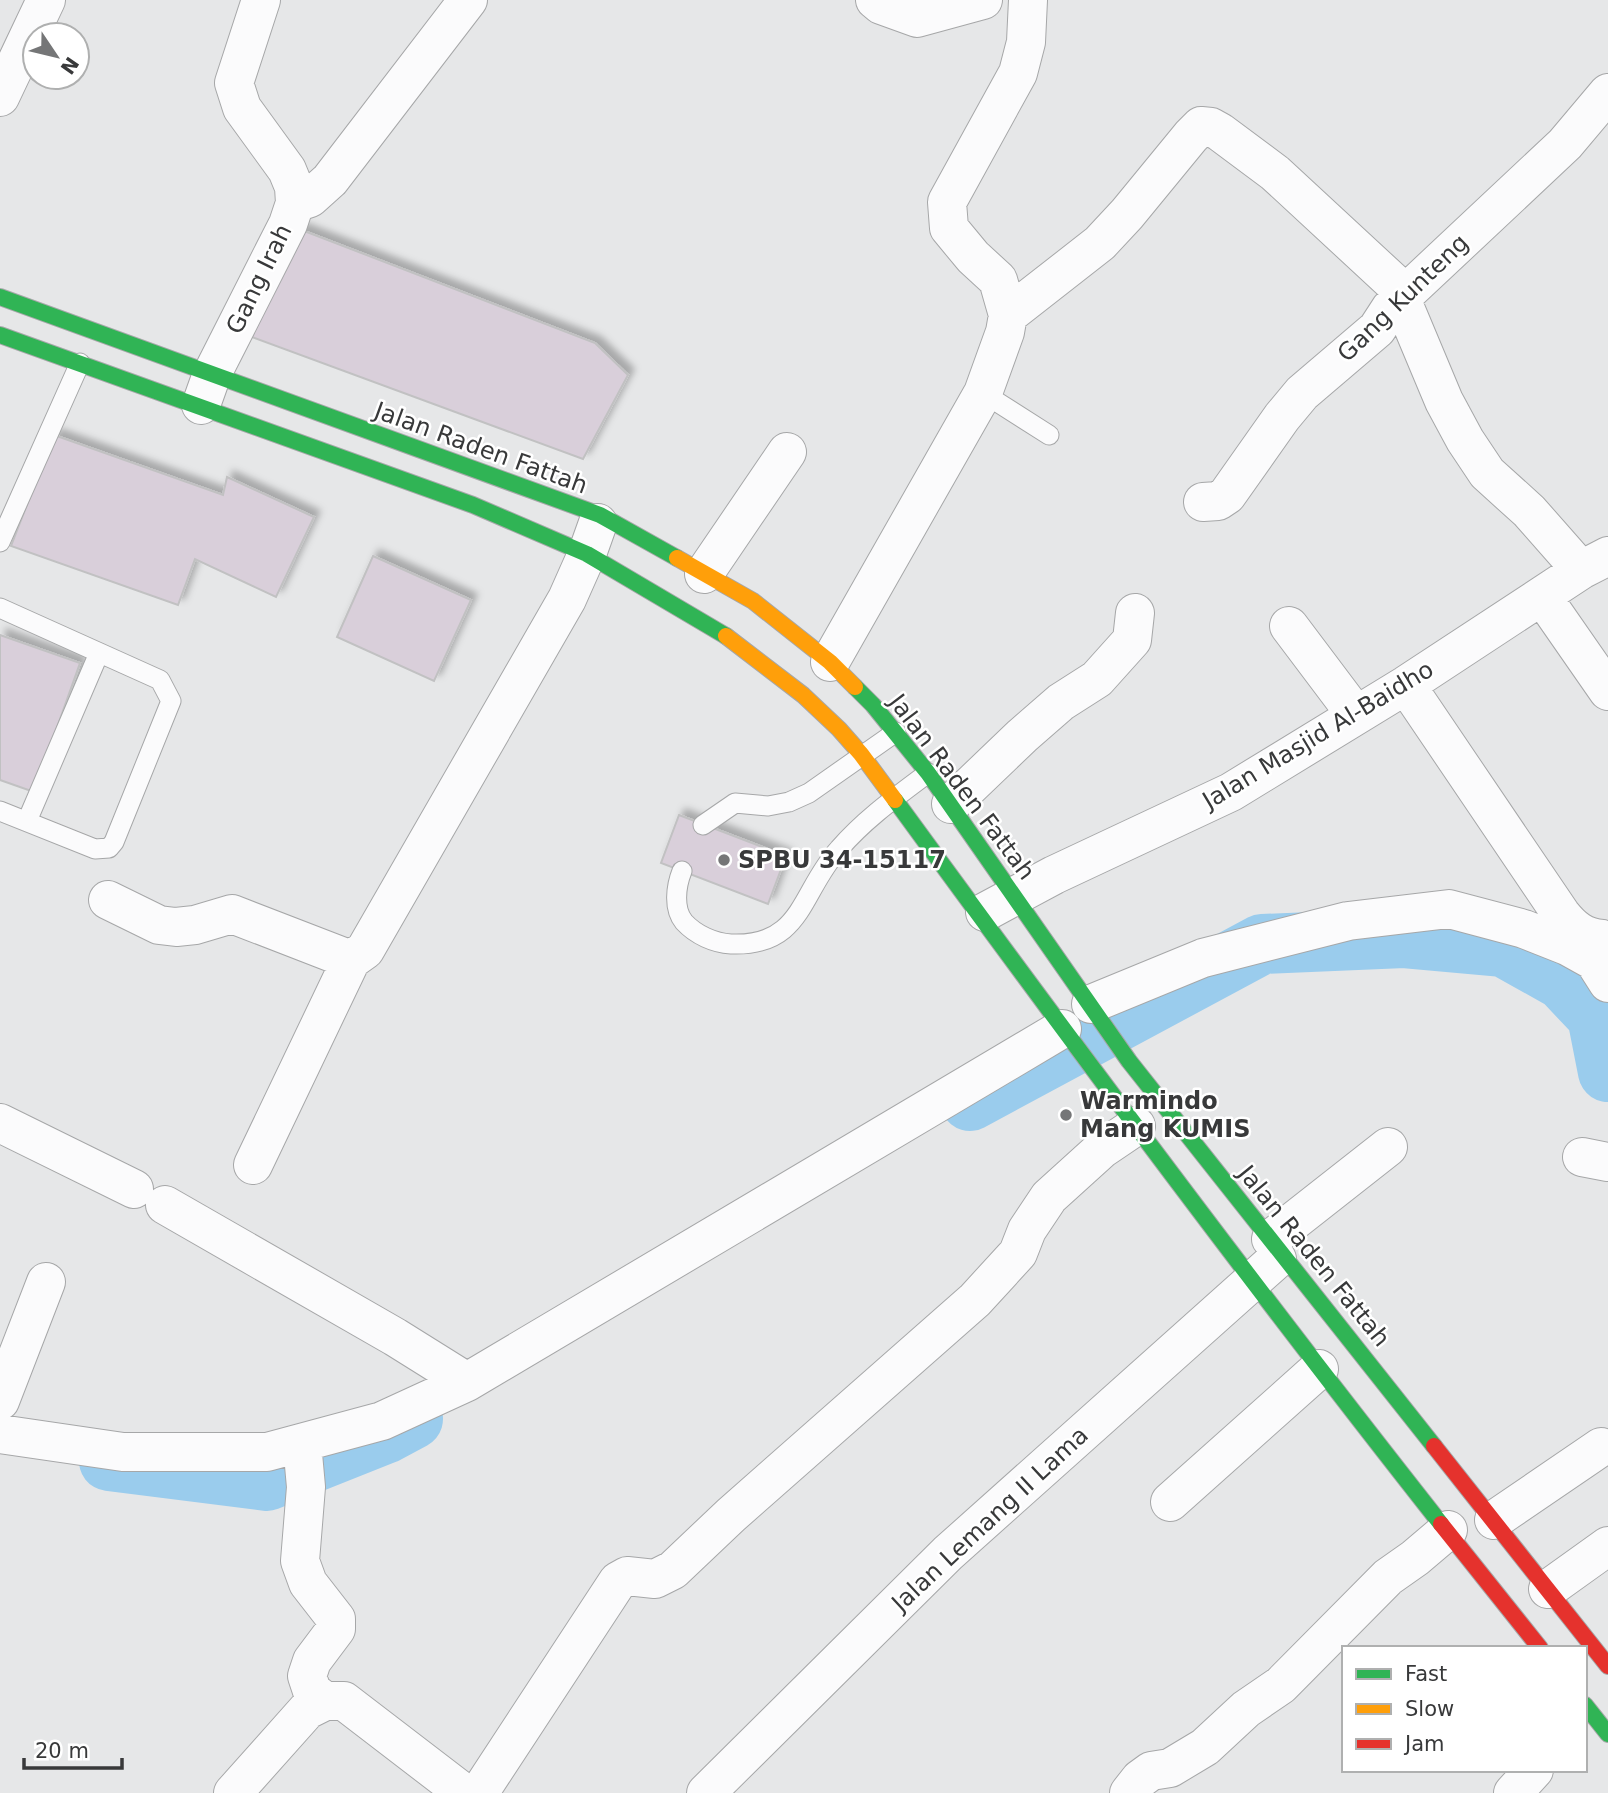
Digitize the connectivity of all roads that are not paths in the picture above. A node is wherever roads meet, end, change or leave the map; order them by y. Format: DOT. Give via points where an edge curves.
graph roads {
  1 [pos="46,0"];
  2 [pos="261,0"];
  3 [pos="468,0"];
  4 [pos="875,0"];
  5 [pos="983,0"];
  6 [pos="1028,0"];
  7 [pos="1608,93"];
  8 [pos="0,97"];
  9 [pos="295,203"];
  10 [pos="0,297"];
  11 [pos="1402,297"];
  12 [pos="1008,316"];
  13 [pos="0,335"];
  14 [pos="80,363"];
  15 [pos="206,391"];
  16 [pos="983,393"];
  17 [pos="1049,435"];
  18 [pos="787,452"];
  19 [pos="1203,502"];
  20 [pos="600,515"];
  21 [pos="0,542"];
  22 [pos="587,554"];
  23 [pos="1595,563"];
  24 [pos="704,574"];
  25 [pos="1542,596"];
  26 [pos="0,608"];
  27 [pos="1135,613"];
  28 [pos="1289,626"];
  29 [pos="99,653"];
  30 [pos="830,662"];
  31 [pos="1406,685"];
  32 [pos="1608,691"];
  33 [pos="1356,715"];
  34 [pos="896,732"];
  35 [pos="861,754"];
  36 [pos="928,773"];
  37 [pos="893,799"];
  38 [pos="951,804"];
  39 [pos="0,811"];
  40 [pos="27,821"];
  41 [pos="703,825"];
  42 [pos="681,871"];
  43 [pos="1015,895"];
  44 [pos="108,900"];
  45 [pos="980,914"];
  46 [pos="1608,940"];
  47 [pos="351,960"];
  48 [pos="1608,983"];
  49 [pos="1094,1010"];
  50 [pos="1066,1034"];
  51 [pos="0,1123"];
  52 [pos="1136,1126"];
  53 [pos="1388,1147"];
  54 [pos="253,1165"];
  55 [pos="1277,1246"];
  56 [pos="46,1282"];
  57 [pos="1253,1282"];
  58 [pos="1319,1369"];
  59 [pos="467,1382"];
  60 [pos="0,1401"];
  61 [pos="0,1434"];
  62 [pos="1601,1447"];
  63 [pos="303,1461"];
  64 [pos="1170,1502"];
  65 [pos="1494,1520"];
  66 [pos="1448,1530"];
  67 [pos="1608,1546"];
  68 [pos="1548,1588"];
  69 [pos="1539,1646"];
  70 [pos="1608,1666"];
  71 [pos="325,1701"];
  72 [pos="1532,1772"];
  73 [pos="233,1793"];
  74 [pos="464,1793"];
  75 [pos="479,1793"];
  76 [pos="706,1793"];
  77 [pos="1129,1793"];
  78 [pos="1513,1793"];
  1 -- 8 [label="street"];
  2 -- 9 [label="street, Gang Irah" via="234,83 242,108 287,170"];
  3 -- 9 [label="street" via="330,180 310,198"];
  4 -- 5 [label="street" via="917,18"];
  6 -- 12 [label="street" via="1026,42 1018,73 947,202 949,228 998,280"];
  7 -- 11 [label="street, Gang Kunteng" via="1566,144"];
  9 -- 15 [label="street, Gang Irah"];
  10 -- 15 [label="main road, Jalan Raden Fattah"];
  11 -- 12 [label="street" via="1395,284 1275,173 1220,132 1201,126 1100,243"];
  11 -- 19 [label="street, Gang Kunteng" via="1377,330 1302,393 1227,495"];
  11 -- 23 [label="street" via="1444,401 1488,473"];
  12 -- 16 [label="street"];
  13 -- 14 [label="main road, Jalan Raden Fattah"];
  14 -- 15 [label="main road, Jalan Raden Fattah"];
  14 -- 21 [label="lane"];
  15 -- 20 [label="main road, Jalan Raden Fattah"];
  15 -- 22 [label="main road, Jalan Raden Fattah"];
  16 -- 17 [label="lane"];
  16 -- 30 [label="street"];
  18 -- 24 [label="street"];
  20 -- 22 [label="street"];
  20 -- 24 [label="main road, Jalan Raden Fattah"];
  22 -- 35 [label="main road, Jalan Raden Fattah" via="732,639 803,695"];
  22 -- 47 [label="street" via="567,599 365,950"];
  23 -- 25 [label="street, Jalan Masjid Al-Baidho"];
  24 -- 30 [label="main road, Jalan Raden Fattah" via="753,601"];
  25 -- 31 [label="street, Jalan Masjid Al-Baidho"];
  25 -- 32 [label="street"];
  26 -- 29 [label="lane"];
  27 -- 38 [label="street" via="1132,640 1097,679 1061,702"];
  28 -- 33 [label="street"];
  29 -- 40 [label="lane"];
  29 -- 40 [label="lane" via="160,680 172,701 114,842 109,848 95,849"];
  30 -- 34 [label="main road, Jalan Raden Fattah"];
  31 -- 33 [label="street, Jalan Masjid Al-Baidho"];
  31 -- 46 [label="street" via="1572,928 1587,937"];
  33 -- 43 [label="street, Jalan Masjid Al-Baidho" via="1231,792"];
  34 -- 35 [label="lane"];
  34 -- 36 [label="main road, Jalan Raden Fattah"];
  35 -- 37 [label="main road, Jalan Raden Fattah"];
  35 -- 41 [label="lane" via="809,793 789,802 768,806 735,803"];
  36 -- 37 [label="lane"];
  36 -- 38 [label="main road, Jalan Raden Fattah"];
  37 -- 42 [label="lane" via="862,823 829,860 784,932 750,945 718,943 690,929 678,915"];
  37 -- 45 [label="main road, Jalan Raden Fattah"];
  38 -- 43 [label="main road, Jalan Raden Fattah"];
  39 -- 40 [label="lane"];
  43 -- 45 [label="street, Jalan Masjid Al-Baidho"];
  43 -- 49 [label="main road, Jalan Raden Fattah"];
  44 -- 47 [label="street" via="159,925 176,927 232,914"];
  45 -- 50 [label="main road, Jalan Raden Fattah"];
  47 -- 54 [label="street"];
  48 -- 49 [label="street" via="1594,961 1567,946 1449,909 1348,920 1203,958"];
  49 -- 55 [label="main road, Jalan Raden Fattah" via="1129,1061"];
  50 -- 52 [label="main road, Jalan Raden Fattah"];
  50 -- 59 [label="street"];
  51 -- 59 [label="street" via="150,1197"];
  52 -- 57 [label="main road, Jalan Raden Fattah"];
  52 -- 75 [label="street" via="1102,1149 1049,1197 1018,1253 975,1300 673,1570 655,1580 627,1576 618,1581"];
  53 -- 55 [label="street, Jalan Lemang II Lama"];
  55 -- 57 [label="street, Jalan Lemang II Lama"];
  55 -- 65 [label="main road, Jalan Raden Fattah"];
  56 -- 60 [label="street"];
  57 -- 58 [label="main road, Jalan Raden Fattah"];
  57 -- 76 [label="street, Jalan Lemang II Lama" via="948,1553"];
  58 -- 64 [label="street"];
  58 -- 66 [label="main road, Jalan Raden Fattah"];
  59 -- 63 [label="street"];
  61 -- 63 [label="street" via="123,1452 267,1452"];
  62 -- 65 [label="street"];
  63 -- 71 [label="street" via="300,1561 308,1583 336,1619 336,1629 312,1661 307,1676 312,1691"];
  65 -- 68 [label="main road, Jalan Raden Fattah"];
  66 -- 69 [label="main road, Jalan Raden Fattah"];
  66 -- 77 [label="street" via="1388,1577 1281,1685 1246,1709 1205,1747 1170,1768 1152,1771"];
  67 -- 68 [label="street"];
  68 -- 70 [label="main road, Jalan Raden Fattah"];
  71 -- 73 [label="street" via="307,1710"];
  71 -- 74 [label="street" via="344,1701"];
  72 -- 78 [label="street"];
}
